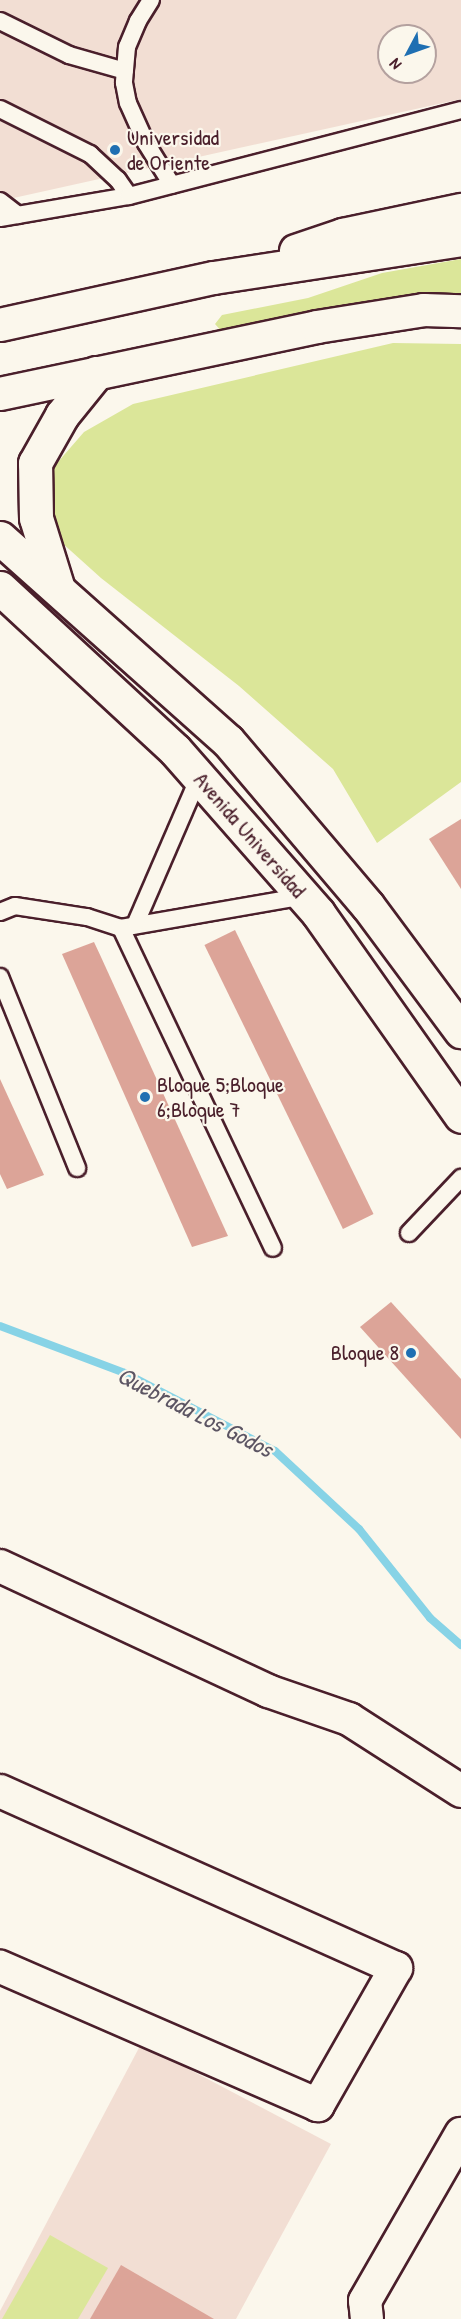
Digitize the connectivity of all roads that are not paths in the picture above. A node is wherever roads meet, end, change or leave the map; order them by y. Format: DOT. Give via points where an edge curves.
graph roads {
  1 [pos="151,0"];
  2 [pos="0,21"];
  3 [pos="124,71"];
  4 [pos="0,109"];
  5 [pos="461,110"];
  6 [pos="172,185"];
  7 [pos="129,196"];
  8 [pos="0,201"];
  9 [pos="461,210"];
  10 [pos="18,215"];
  11 [pos="0,218"];
  12 [pos="461,240"];
  13 [pos="214,278"];
  14 [pos="461,311"];
  15 [pos="0,326"];
  16 [pos="96,372"];
  17 [pos="0,394"];
  18 [pos="0,538"];
  19 [pos="0,588"];
  20 [pos="58,589"];
  21 [pos="199,777"];
  22 [pos="304,896"];
  23 [pos="0,912"];
  24 [pos="128,926"];
  25 [pos="0,977"];
  26 [pos="461,1031"];
  27 [pos="461,1116"];
  28 [pos="77,1168"];
  29 [pos="461,1178"];
  30 [pos="408,1233"];
  31 [pos="273,1248"];
  32 [pos="0,1566"];
  33 [pos="0,1791"];
  34 [pos="461,1791"];
  35 [pos="0,1967"];
  36 [pos="461,2134"];
  37 [pos="367,2319"];
  1 -- 3 [label="lane" via="132,33"];
  2 -- 3 [label="lane" via="69,55"];
  3 -- 6 [label="lane" via="128,103"];
  4 -- 7 [label="lane" via="90,154"];
  5 -- 6 [label="lane"];
  6 -- 7 [label="lane"];
  7 -- 10 [label="lane"];
  8 -- 10 [label="lane"];
  9 -- 13 [label="street" via="343,235"];
  10 -- 11 [label="lane"];
  12 -- 13 [label="street"];
  13 -- 15 [label="street"];
  14 -- 16 [label="street" via="424,310 317,327"];
  16 -- 17 [label="street"];
  16 -- 20 [label="street" via="62,414 35,463 36,518"];
  18 -- 20 [label="street, Avenida Universidad"];
  19 -- 21 [label="street, Avenida Universidad" via="175,750"];
  20 -- 26 [label="street, Avenida Universidad" via="228,741 368,906"];
  21 -- 22 [label="street, Avenida Universidad"];
  21 -- 24 [label="lane"];
  22 -- 24 [label="lane"];
  22 -- 27 [label="street, Avenida Universidad"];
  23 -- 24 [label="lane" via="15,906"];
  24 -- 31 [label="lane"];
  25 -- 28 [label="lane"];
  29 -- 30 [label="lane"];
  32 -- 34 [label="street" via="268,1690 349,1719"];
  33 -- 35 [label="street" via="396,1968 318,2105"];
  36 -- 37 [label="street" via="366,2301"];
}
